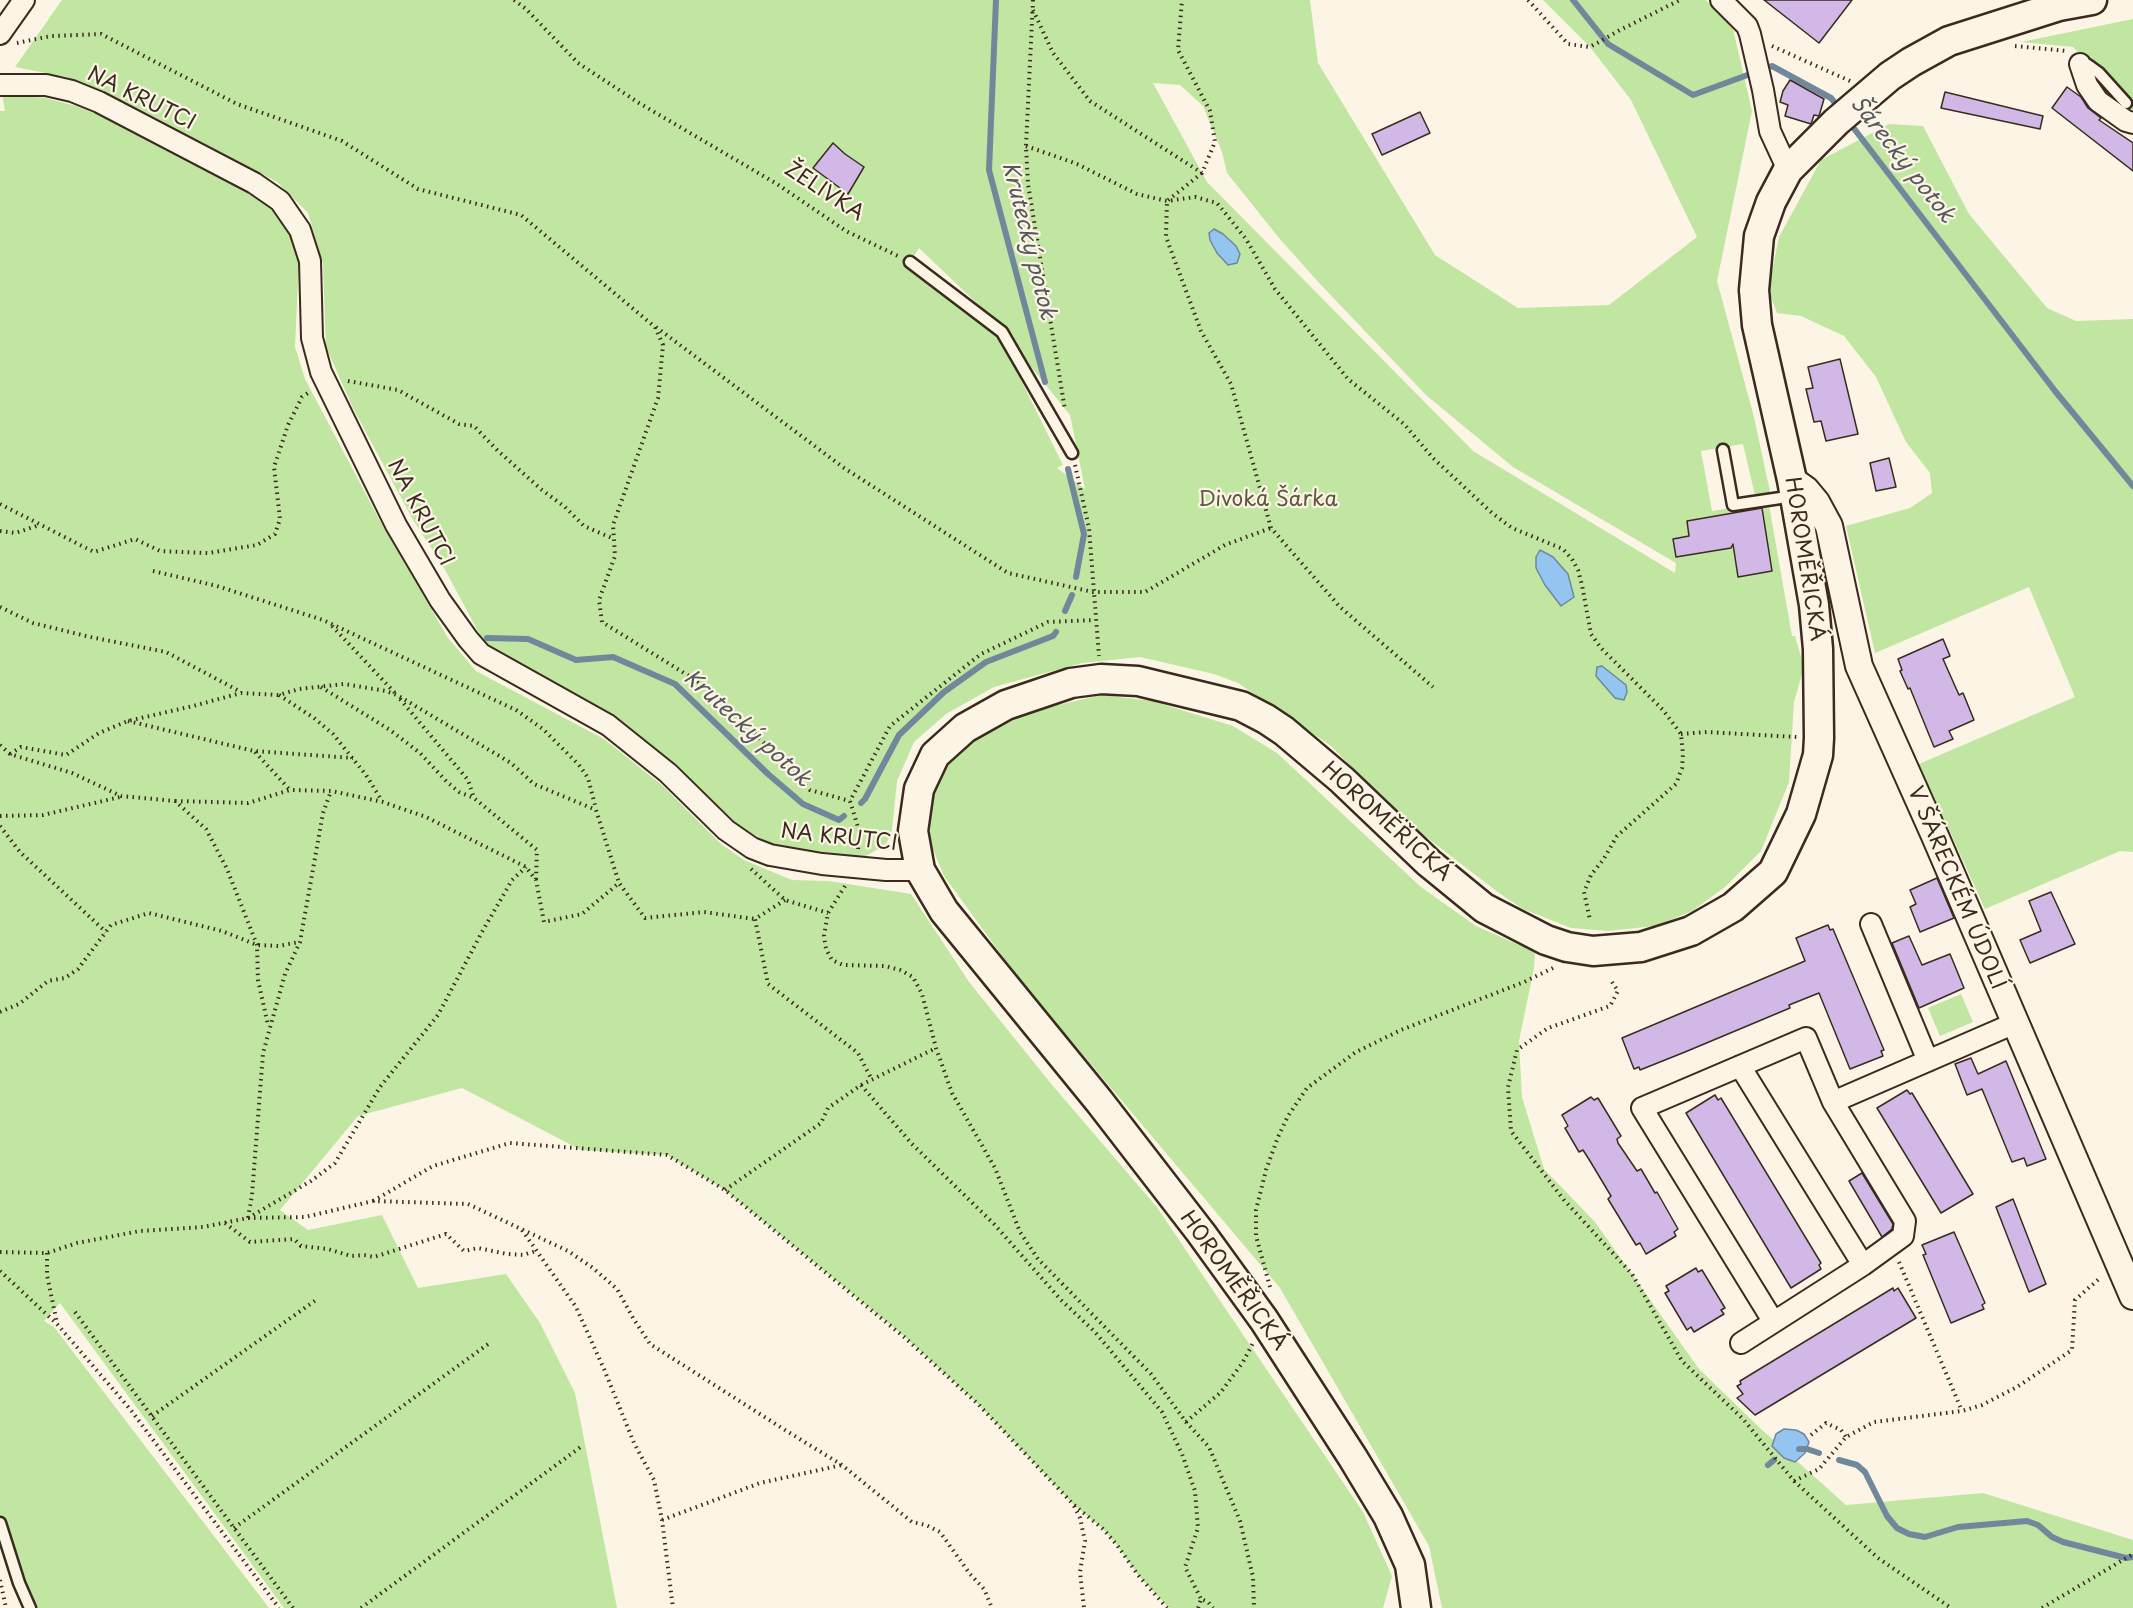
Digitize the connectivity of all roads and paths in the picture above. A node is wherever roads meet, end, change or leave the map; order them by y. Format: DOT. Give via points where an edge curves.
graph roads {
  1 [pos="24,0"];
  2 [pos="514,0"];
  3 [pos="1033,0"];
  4 [pos="1182,0"];
  5 [pos="1528,0"];
  6 [pos="1680,0"];
  7 [pos="1721,0"];
  8 [pos="2092,0"];
  9 [pos="1032,9"];
  10 [pos="1750,34"];
  11 [pos="5,39"];
  12 [pos="2015,46"];
  13 [pos="2080,64"];
  14 [pos="0,85"];
  15 [pos="2126,103"];
  16 [pos="1850,104"];
  17 [pos="2133,123"];
  18 [pos="1026,146"];
  19 [pos="1788,170"];
  20 [pos="1202,173"];
  21 [pos="1167,201"];
  22 [pos="910,262"];
  23 [pos="655,327"];
  24 [pos="325,380"];
  25 [pos="1066,418"];
  26 [pos="1723,450"];
  27 [pos="1072,453"];
  28 [pos="1793,488"];
  29 [pos="0,504"];
  30 [pos="41,525"];
  31 [pos="1271,528"];
  32 [pos="0,531"];
  33 [pos="614,539"];
  34 [pos="153,571"];
  35 [pos="1093,592"];
  36 [pos="0,608"];
  37 [pos="1095,620"];
  38 [pos="330,624"];
  39 [pos="1101,679"];
  40 [pos="321,687"];
  41 [pos="1434,687"];
  42 [pos="241,693"];
  43 [pos="279,695"];
  44 [pos="397,695"];
  45 [pos="128,721"];
  46 [pos="1681,734"];
  47 [pos="1819,738"];
  48 [pos="0,745"];
  49 [pos="254,751"];
  50 [pos="10,754"];
  51 [pos="353,758"];
  52 [pos="290,790"];
  53 [pos="331,791"];
  54 [pos="121,796"];
  55 [pos="474,798"];
  56 [pos="175,801"];
  57 [pos="850,801"];
  58 [pos="383,802"];
  59 [pos="596,810"];
  60 [pos="0,816"];
  61 [pos="0,826"];
  62 [pos="752,848"];
  63 [pos="526,867"];
  64 [pos="856,867"];
  65 [pos="920,870"];
  66 [pos="536,880"];
  67 [pos="619,883"];
  68 [pos="785,900"];
  69 [pos="828,913"];
  70 [pos="755,919"];
  71 [pos="1590,921"];
  72 [pos="1871,924"];
  73 [pos="106,932"];
  74 [pos="300,942"];
  75 [pos="257,945"];
  76 [pos="1568,947"];
  77 [pos="0,1011"];
  78 [pos="2015,1023"];
  79 [pos="269,1026"];
  80 [pos="936,1048"];
  81 [pos="1928,1061"];
  82 [pos="1740,1066"];
  83 [pos="872,1080"];
  84 [pos="861,1085"];
  85 [pos="1833,1102"];
  86 [pos="725,1190"];
  87 [pos="373,1201"];
  88 [pos="248,1218"];
  89 [pos="224,1223"];
  90 [pos="522,1229"];
  91 [pos="1892,1245"];
  92 [pos="536,1251"];
  93 [pos="0,1252"];
  94 [pos="47,1253"];
  95 [pos="1863,1265"];
  96 [pos="0,1271"];
  97 [pos="2133,1296"];
  98 [pos="316,1300"];
  99 [pos="75,1312"];
  100 [pos="1264,1320"];
  101 [pos="1773,1321"];
  102 [pos="57,1324"];
  103 [pos="491,1342"];
  104 [pos="1741,1343"];
  105 [pos="1962,1411"];
  106 [pos="152,1416"];
  107 [pos="1186,1422"];
  108 [pos="1811,1435"];
  109 [pos="1846,1437"];
  110 [pos="582,1446"];
  111 [pos="842,1465"];
  112 [pos="1794,1481"];
  113 [pos="1074,1504"];
  114 [pos="662,1520"];
  115 [pos="0,1523"];
  116 [pos="234,1528"];
  117 [pos="2133,1554"];
  118 [pos="0,1579"];
  119 [pos="1201,1599"];
  120 [pos="6,1608"];
  121 [pos="30,1608"];
  122 [pos="279,1608"];
  123 [pos="293,1608"];
  124 [pos="361,1608"];
  125 [pos="673,1608"];
  126 [pos="992,1608"];
  127 [pos="1084,1608"];
  128 [pos="1167,1608"];
  129 [pos="1198,1608"];
  130 [pos="1213,1608"];
  131 [pos="1254,1608"];
  132 [pos="1416,1608"];
  133 [pos="1951,1608"];
  134 [pos="2042,1608"];
  1 -- 11 [label="street"];
  2 -- 22 [label="path, ŽELIVKA" via="578,63 777,184 846,231"];
  3 -- 9 [label="path"];
  4 -- 20 [label="path" via="1178,50 1210,111 1215,142"];
  5 -- 6 [label="path" via="1568,44 1590,47"];
  7 -- 10 [label="street"];
  8 -- 16 [label="main road, HOROMĚŘICKÁ" via="2059,6 1949,41"];
  9 -- 18 [label="path"];
  9 -- 20 [label="path" via="1053,53 1090,101"];
  10 -- 16 [label="path"];
  10 -- 19 [label="street" via="1770,131"];
  11 -- 23 [label="path" via="101,34 237,104 342,141 418,189 521,215"];
  12 -- 13 [label="path" via="2067,51"];
  13 -- 15 [label="lane" via="2099,74"];
  13 -- 17 [label="street" via="2086,85 2098,101"];
  14 -- 24 [label="street, NA KRUTCI" via="46,85 99,102 254,183 280,201 306,245 312,338"];
  16 -- 19 [label="main road, HOROMĚŘICKÁ"];
  18 -- 21 [label="path" via="1077,164 1137,194"];
  18 -- 25 [label="path" via="1028,184"];
  19 -- 28 [label="main road, HOROMĚŘICKÁ" via="1759,236 1754,290 1759,332"];
  20 -- 21 [label="path"];
  21 -- 31 [label="path" via="1166,237 1201,331 1231,384"];
  21 -- 46 [label="path" via="1195,197 1217,203 1246,238 1275,289 1348,380 1404,424 1433,458 1492,513 1512,528 1563,549 1578,570 1591,634"];
  22 -- 27 [label="lane" via="1002,332"];
  23 -- 33 [label="path" via="663,345 658,398 613,525"];
  23 -- 35 [label="path" via="844,468 1008,573"];
  24 -- 30 [label="path" via="302,397 288,425 274,467 280,519 276,534 256,545 208,553 160,551 135,539 94,552"];
  24 -- 33 [label="path" via="398,390 459,424 474,426 584,526"];
  24 -- 62 [label="street, NA KRUTCI" via="396,525 440,600 481,654 622,736 668,773 726,830"];
  26 -- 28 [label="lane" via="1733,505"];
  27 -- 35 [label="path" via="1089,528"];
  28 -- 47 [label="main road, HOROMĚŘICKÁ" via="1814,605"];
  28 -- 78 [label="street, V ŠÁRECKÉM ÚDOLÍ" via="1806,490 1828,526 1859,666"];
  29 -- 30 [label="path"];
  30 -- 32 [label="path" via="15,533"];
  31 -- 35 [label="path" via="1226,545 1145,592"];
  31 -- 41 [label="path" via="1340,607"];
  33 -- 57 [label="path" via="615,556 599,600 602,622 713,691 810,790"];
  34 -- 38 [label="path" via="285,606"];
  35 -- 37 [label="path"];
  36 -- 42 [label="path" via="33,622 166,652"];
  37 -- 39 [label="path"];
  37 -- 57 [label="path" via="1048,622 981,654 890,726"];
  38 -- 44 [label="path"];
  38 -- 59 [label="path" via="516,710 571,756 588,778"];
  39 -- 65 [label="main road, HOROMĚŘICKÁ" via="1071,683 1006,705 965,728 935,755 919,789 913,831"];
  39 -- 76 [label="main road, HOROMĚŘICKÁ" via="1138,681 1241,706 1266,719 1342,780 1429,863 1484,908"];
  40 -- 43 [label="path"];
  40 -- 44 [label="path" via="344,684"];
  40 -- 55 [label="path" via="390,730 459,792"];
  42 -- 43 [label="path"];
  42 -- 45 [label="path"];
  43 -- 51 [label="path" via="333,734"];
  44 -- 55 [label="path" via="468,780"];
  44 -- 59 [label="path" via="510,763 534,784"];
  45 -- 49 [label="path"];
  45 -- 50 [label="path" via="99,733 66,755 21,747"];
  46 -- 47 [label="path"];
  46 -- 71 [label="path" via="1682,768 1676,784 1617,836 1591,875 1584,892"];
  47 -- 76 [label="main road, HOROMĚŘICKÁ" via="1801,814 1773,872 1733,907 1691,931 1641,947 1593,951"];
  48 -- 50 [label="path"];
  49 -- 51 [label="path"];
  49 -- 52 [label="path"];
  50 -- 54 [label="path" via="72,773"];
  51 -- 58 [label="path"];
  52 -- 53 [label="path"];
  52 -- 56 [label="path" via="248,803"];
  53 -- 58 [label="path"];
  53 -- 74 [label="path" via="323,813"];
  54 -- 56 [label="path"];
  54 -- 60 [label="path" via="43,816"];
  55 -- 66 [label="path" via="537,850"];
  56 -- 75 [label="path" via="206,829 227,869"];
  57 -- 64 [label="path" via="860,834"];
  58 -- 63 [label="path" via="426,818"];
  59 -- 67 [label="path"];
  61 -- 73 [label="path" via="20,852"];
  62 -- 64 [label="street, NA KRUTCI" via="794,861"];
  62 -- 68 [label="path" via="750,868"];
  63 -- 66 [label="path"];
  63 -- 88 [label="path" via="512,880 438,1015 380,1087 335,1163"];
  64 -- 65 [label="street, NA KRUTCI"];
  64 -- 69 [label="path"];
  65 -- 100 [label="main road, HOROMĚŘICKÁ" via="944,911 1099,1101"];
  66 -- 67 [label="path" via="544,922 582,914"];
  67 -- 70 [label="path" via="645,918 704,912"];
  68 -- 69 [label="path"];
  68 -- 70 [label="path"];
  69 -- 80 [label="path" via="824,936 832,960 843,965 885,966 913,977 922,994"];
  70 -- 83 [label="path" via="768,984 858,1053"];
  72 -- 81 [label="street"];
  73 -- 75 [label="path" via="111,925 149,913"];
  73 -- 77 [label="path" via="78,969 65,978 48,981 19,1004"];
  74 -- 75 [label="path"];
  74 -- 79 [label="path"];
  75 -- 79 [label="path" via="258,980"];
  76 -- 100 [label="path" via="1559,965 1401,1030 1356,1052 1307,1088 1278,1137 1256,1210 1256,1236 1274,1303"];
  78 -- 81 [label="street"];
  78 -- 97 [label="street, V ŠÁRECKÉM ÚDOLÍ"];
  79 -- 88 [label="path" via="263,1053"];
  80 -- 83 [label="path"];
  80 -- 107 [label="path" via="952,1093 995,1168 1020,1232 1038,1259 1151,1374"];
  81 -- 85 [label="street"];
  82 -- 85 [label="street" via="1806,1038"];
  82 -- 95 [label="street"];
  82 -- 101 [label="street" via="1642,1108"];
  83 -- 84 [label="path"];
  84 -- 86 [label="path" via="828,1108 821,1123"];
  84 -- 119 [label="path" via="912,1144 1095,1332 1162,1412 1195,1491 1198,1528 1185,1567"];
  85 -- 91 [label="street" via="1905,1221 1903,1236"];
  86 -- 87 [label="path" via="667,1155 510,1143 433,1166"];
  86 -- 113 [label="path" via="904,1336 978,1404"];
  87 -- 88 [label="path" via="305,1217"];
  87 -- 90 [label="path" via="468,1204"];
  88 -- 89 [label="path"];
  89 -- 92 [label="path" via="250,1242 294,1239 301,1246 351,1256 374,1257 446,1234 464,1251 478,1248 523,1255"];
  89 -- 94 [label="path" via="140,1231"];
  90 -- 92 [label="path"];
  90 -- 111 [label="path" via="567,1251 617,1289 650,1344"];
  91 -- 95 [label="street"];
  91 -- 105 [label="path"];
  92 -- 114 [label="path" via="576,1307 634,1443 654,1480"];
  93 -- 94 [label="path"];
  94 -- 102 [label="path" via="47,1275"];
  95 -- 101 [label="street"];
  96 -- 102 [label="path"];
  98 -- 106 [label="path"];
  99 -- 106 [label="path"];
  100 -- 107 [label="path" via="1243,1362 1221,1392"];
  100 -- 132 [label="main road, HOROMĚŘICKÁ" via="1388,1516 1410,1565"];
  101 -- 104 [label="street"];
  102 -- 122 [label="path" via="130,1409"];
  103 -- 116 [label="path"];
  106 -- 116 [label="path"];
  107 -- 131 [label="path" via="1209,1447 1240,1521 1253,1577"];
  108 -- 109 [label="path" via="1826,1424"];
  110 -- 124 [label="path"];
  111 -- 114 [label="path" via="760,1483"];
  111 -- 126 [label="path" via="912,1522 940,1532 984,1589"];
  112 -- 133 [label="path" via="1878,1558"];
  113 -- 127 [label="path" via="1084,1541 1080,1572"];
  113 -- 128 [label="path" via="1103,1529"];
  114 -- 125 [label="path"];
  115 -- 121 [label="lane"];
  116 -- 123 [label="path"];
  117 -- 134 [label="path"];
  118 -- 120 [label="path"];
  119 -- 129 [label="path"];
  119 -- 130 [label="path"];
}
